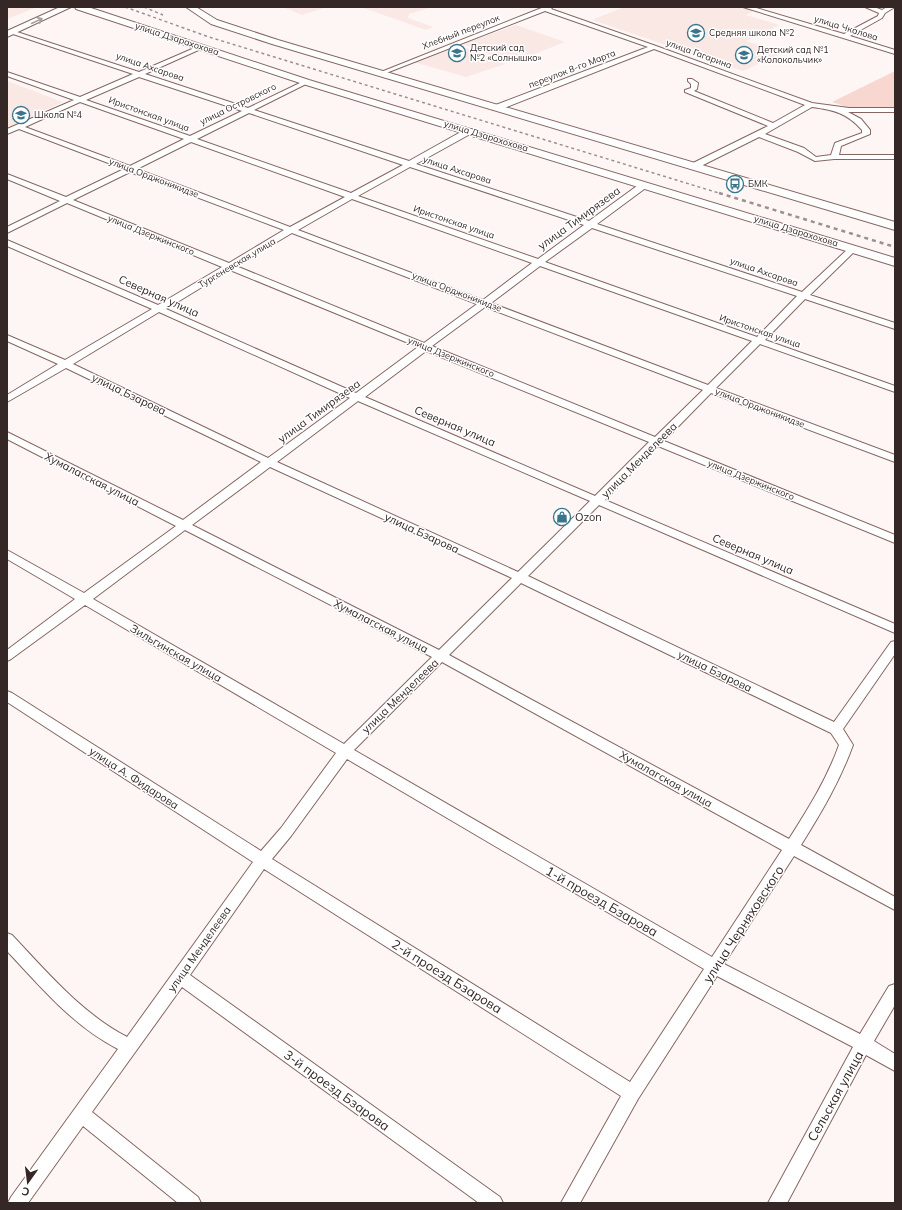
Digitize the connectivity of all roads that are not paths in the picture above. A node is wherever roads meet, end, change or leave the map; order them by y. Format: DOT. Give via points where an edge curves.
graph roads {
  1 [pos="67,7"];
  2 [pos="79,7"];
  3 [pos="190,7"];
  4 [pos="746,7"];
  5 [pos="868,7"];
  6 [pos="892,7"];
  7 [pos="547,8"];
  8 [pos="883,12"];
  9 [pos="10,33"];
  10 [pos="844,37"];
  11 [pos="201,47"];
  12 [pos="654,47"];
  13 [pos="895,52"];
  14 [pos="7,74"];
  15 [pos="140,74"];
  16 [pos="378,74"];
  17 [pos="690,80"];
  18 [pos="306,82"];
  19 [pos="81,100"];
  20 [pos="811,105"];
  21 [pos="496,108"];
  22 [pos="836,108"];
  23 [pos="895,110"];
  24 [pos="247,111"];
  25 [pos="774,126"];
  26 [pos="19,127"];
  27 [pos="469,131"];
  28 [pos="7,132"];
  29 [pos="759,134"];
  30 [pos="190,139"];
  31 [pos="834,157"];
  32 [pos="895,157"];
  33 [pos="408,164"];
  34 [pos="694,166"];
  35 [pos="130,168"];
  36 [pos="7,176"];
  37 [pos="644,185"];
  38 [pos="350,196"];
  39 [pos="67,200"];
  40 [pos="591,224"];
  41 [pos="895,226"];
  42 [pos="7,230"];
  43 [pos="291,230"];
  44 [pos="7,244"];
  45 [pos="853,249"];
  46 [pos="539,262"];
  47 [pos="895,262"];
  48 [pos="230,267"];
  49 [pos="803,296"];
  50 [pos="485,303"];
  51 [pos="160,308"];
  52 [pos="895,326"];
  53 [pos="7,338"];
  54 [pos="758,341"];
  55 [pos="425,347"];
  56 [pos="65,364"];
  57 [pos="710,389"];
  58 [pos="895,389"];
  59 [pos="357,397"];
  60 [pos="7,399"];
  61 [pos="7,435"];
  62 [pos="658,442"];
  63 [pos="895,459"];
  64 [pos="269,462"];
  65 [pos="599,500"];
  66 [pos="183,526"];
  67 [pos="895,539"];
  68 [pos="7,554"];
  69 [pos="519,577"];
  70 [pos="83,599"];
  71 [pos="895,629"];
  72 [pos="895,645"];
  73 [pos="7,656"];
  74 [pos="441,656"];
  75 [pos="7,696"];
  76 [pos="836,729"];
  77 [pos="345,751"];
  78 [pos="792,848"];
  79 [pos="262,860"];
  80 [pos="895,904"];
  81 [pos="7,940"];
  82 [pos="715,967"];
  83 [pos="180,977"];
  84 [pos="895,991"];
  85 [pos="863,1044"];
  86 [pos="129,1046"];
  87 [pos="895,1064"];
  88 [pos="632,1093"];
  89 [pos="81,1114"];
  90 [pos="17,1203"];
  91 [pos="192,1203"];
  92 [pos="494,1203"];
  93 [pos="570,1203"];
  94 [pos="777,1203"];
  9 -- 1 [label="street, one-way"];
  2 -- 11 [label="street, улица Дзарахохова"];
  3 -- 16 [label="street" via="214,22"];
  4 -- 10 [label="street, улица Чкалова"];
  5 -- 8 [label="street"];
  6 -- 8 [label="street"];
  7 -- 12 [label="street, улица Гагарина"];
  7 -- 16 [label="street, Хлебный переулок"];
  8 -- 10 [label="street" via="880,17"];
  9 -- 15 [label="street, улица Ахсарова"];
  10 -- 13 [label="street, улица Чкалова"];
  11 -- 15 [label="street"];
  11 -- 18 [label="street, улица Дзарахохова"];
  12 -- 20 [label="street, улица Гагарина"];
  12 -- 21 [label="street, переулок 8-го Марта"];
  14 -- 19 [label="street, Иристонская улица"];
  15 -- 19 [label="street"];
  15 -- 24 [label="street, улица Ахсарова"];
  16 -- 21 [label="street"];
  17 -- 25 [label="street" via="695,83 694,88 687,91"];
  18 -- 24 [label="street, улица Островского"];
  18 -- 27 [label="street, улица Дзарахохова"];
  19 -- 26 [label="street"];
  19 -- 30 [label="street, Иристонская улица"];
  20 -- 22 [label="street, улица Гагарина"];
  20 -- 25 [label="street"];
  21 -- 34 [label="street"];
  22 -- 23 [label="street, улица Гагарина"];
  22 -- 31 [label="street" via="858,121 866,130 866,134 838,145"];
  24 -- 30 [label="street, улица Островского"];
  24 -- 33 [label="street, улица Ахсарова"];
  25 -- 29 [label="street"];
  26 -- 28 [label="street"];
  26 -- 35 [label="street, улица Орджоникидзе"];
  27 -- 33 [label="street, Тургеневская улица"];
  27 -- 37 [label="street, улица Дзарахохова"];
  29 -- 31 [label="street" via="801,150 815,159"];
  29 -- 34 [label="street"];
  30 -- 35 [label="street, улица Островского"];
  30 -- 38 [label="street, Иристонская улица"];
  31 -- 32 [label="street"];
  33 -- 38 [label="street, Тургеневская улица"];
  33 -- 40 [label="street, улица Ахсарова"];
  34 -- 41 [label="street"];
  35 -- 39 [label="street, улица Островского"];
  35 -- 43 [label="street, улица Орджоникидзе"];
  36 -- 39 [label="street, улица Дзержинского"];
  37 -- 40 [label="street, улица Тимирязева"];
  37 -- 45 [label="street, улица Дзарахохова"];
  38 -- 43 [label="street, Тургеневская улица"];
  38 -- 46 [label="street, Иристонская улица"];
  39 -- 42 [label="street, улица Островского"];
  39 -- 48 [label="street, улица Дзержинского"];
  40 -- 46 [label="street, улица Тимирязева"];
  40 -- 49 [label="street, улица Ахсарова"];
  43 -- 48 [label="street, Тургеневская улица"];
  43 -- 50 [label="street, улица Орджоникидзе"];
  44 -- 51 [label="street, Северная улица"];
  45 -- 47 [label="street, улица Дзарахохова"];
  45 -- 49 [label="street, улица Менделеева"];
  46 -- 50 [label="street, улица Тимирязева"];
  46 -- 54 [label="street, Иристонская улица"];
  48 -- 51 [label="street, Тургеневская улица"];
  48 -- 55 [label="street, улица Дзержинского"];
  49 -- 52 [label="street, улица Ахсарова"];
  49 -- 54 [label="street, улица Менделеева"];
  50 -- 55 [label="street, улица Тимирязева"];
  50 -- 57 [label="street, улица Орджоникидзе"];
  51 -- 56 [label="street, Тургеневская улица"];
  51 -- 59 [label="street, Северная улица"];
  53 -- 56 [label="street, улица Бзарова"];
  54 -- 57 [label="street, улица Менделеева"];
  54 -- 58 [label="street, Иристонская улица"];
  55 -- 59 [label="street, улица Тимирязева"];
  55 -- 62 [label="street, улица Дзержинского"];
  56 -- 60 [label="street, Тургеневская улица"];
  56 -- 64 [label="street, улица Бзарова"];
  57 -- 62 [label="street, улица Менделеева"];
  57 -- 63 [label="street, улица Орджоникидзе"];
  59 -- 64 [label="street, улица Тимирязева"];
  59 -- 65 [label="street, Северная улица"];
  61 -- 66 [label="street, Хумалагская улица"];
  62 -- 65 [label="street, улица Менделеева"];
  62 -- 67 [label="street, улица Дзержинского"];
  64 -- 66 [label="street, улица Тимирязева"];
  64 -- 69 [label="street, улица Бзарова"];
  65 -- 69 [label="street, улица Менделеева"];
  65 -- 71 [label="street, Северная улица"];
  66 -- 70 [label="street, улица Тимирязева"];
  66 -- 74 [label="street, Хумалагская улица"];
  68 -- 70 [label="street, Зильгинская улица"];
  69 -- 74 [label="street, улица Менделеева"];
  69 -- 76 [label="street, улица Бзарова"];
  70 -- 73 [label="street, улица Тимирязева"];
  70 -- 77 [label="street, Зильгинская улица"];
  72 -- 76 [label="street"];
  74 -- 77 [label="street, улица Менделеева"];
  74 -- 78 [label="street, Хумалагская улица"];
  75 -- 79 [label="street, улица А. Фидарова"];
  76 -- 78 [label="street, улица Черняховского" via="846,745 840,762 823,797"];
  77 -- 79 [label="street, улица Менделеева" via="286,832"];
  77 -- 82 [label="street, 1-й проезд Бзарова"];
  78 -- 80 [label="street, Хумалагская улица"];
  78 -- 82 [label="street, улица Черняховского"];
  79 -- 83 [label="street, улица Менделеева"];
  79 -- 88 [label="street, 2-й проезд Бзарова"];
  81 -- 86 [label="street" via="87,1021"];
  82 -- 85 [label="street, 1-й проезд Бзарова"];
  82 -- 88 [label="street, улица Черняховского"];
  83 -- 86 [label="street, улица Менделеева"];
  83 -- 92 [label="street, 3-й проезд Бзарова"];
  84 -- 85 [label="street, Сельская улица"];
  85 -- 87 [label="street, 1-й проезд Бзарова"];
  85 -- 94 [label="street, Сельская улица"];
  86 -- 89 [label="street, улица Менделеева"];
  88 -- 93 [label="street, улица Черняховского"];
  89 -- 90 [label="street, улица Менделеева"];
  89 -- 91 [label="street"];
}
